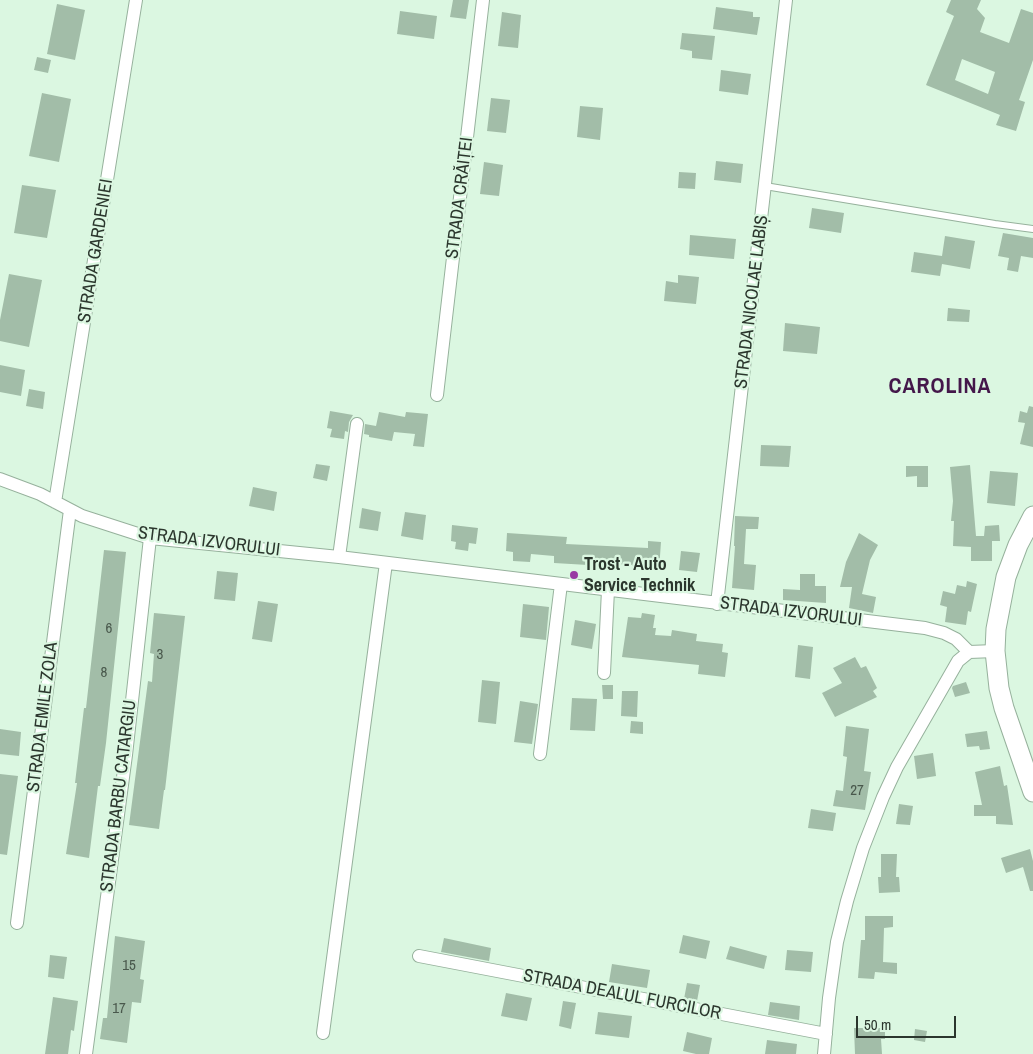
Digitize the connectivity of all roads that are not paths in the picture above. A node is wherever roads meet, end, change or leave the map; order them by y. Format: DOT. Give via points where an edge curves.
graph roads {
  1 [pos="136,0"];
  2 [pos="483,0"];
  3 [pos="786,0"];
  4 [pos="765,186"];
  5 [pos="1033,229"];
  6 [pos="437,395"];
  7 [pos="357,424"];
  8 [pos="0,479"];
  9 [pos="55,502"];
  10 [pos="70,510"];
  11 [pos="1033,516"];
  12 [pos="150,538"];
  13 [pos="338,556"];
  14 [pos="386,562"];
  15 [pos="561,584"];
  16 [pos="608,590"];
  17 [pos="717,604"];
  18 [pos="995,651"];
  19 [pos="969,652"];
  20 [pos="604,673"];
  21 [pos="540,754"];
  22 [pos="1033,792"];
  23 [pos="16,923"];
  24 [pos="419,956"];
  25 [pos="323,1032"];
  26 [pos="826,1034"];
  27 [pos="86,1054"];
  28 [pos="824,1054"];
  1 -- 9 [label="street, STRADA GARDENIEI"];
  2 -- 6 [label="street, STRADA CRĂIȚEI"];
  3 -- 4 [label="street, STRADA NICOLAE LABIȘ"];
  4 -- 5 [label="lane"];
  4 -- 17 [label="street, STRADA NICOLAE LABIȘ"];
  7 -- 13 [label="street"];
  8 -- 9 [label="street, STRADA IZVORULUI"];
  9 -- 10 [label="street, STRADA IZVORULUI"];
  10 -- 12 [label="street, STRADA IZVORULUI"];
  10 -- 23 [label="street, STRADA EMILE ZOLA"];
  11 -- 18 [label="main road" via="1006,577"];
  12 -- 13 [label="street, STRADA IZVORULUI"];
  12 -- 27 [label="street, STRADA BARBU CATARGIU" via="126,755"];
  13 -- 14 [label="street, STRADA IZVORULUI"];
  14 -- 15 [label="street, STRADA IZVORULUI"];
  14 -- 25 [label="street"];
  15 -- 16 [label="street, STRADA IZVORULUI"];
  15 -- 21 [label="street"];
  16 -- 17 [label="street, STRADA IZVORULUI"];
  16 -- 20 [label="street"];
  17 -- 19 [label="street, STRADA IZVORULUI" via="925,628 956,639"];
  18 -- 19 [label="street"];
  18 -- 22 [label="main road" via="1004,708"];
  19 -- 26 [label="street" via="958,660 897,767 863,848 846,900 837,942"];
  24 -- 26 [label="street, STRADA DEALUL FURCILOR"];
  26 -- 28 [label="street"];
}
